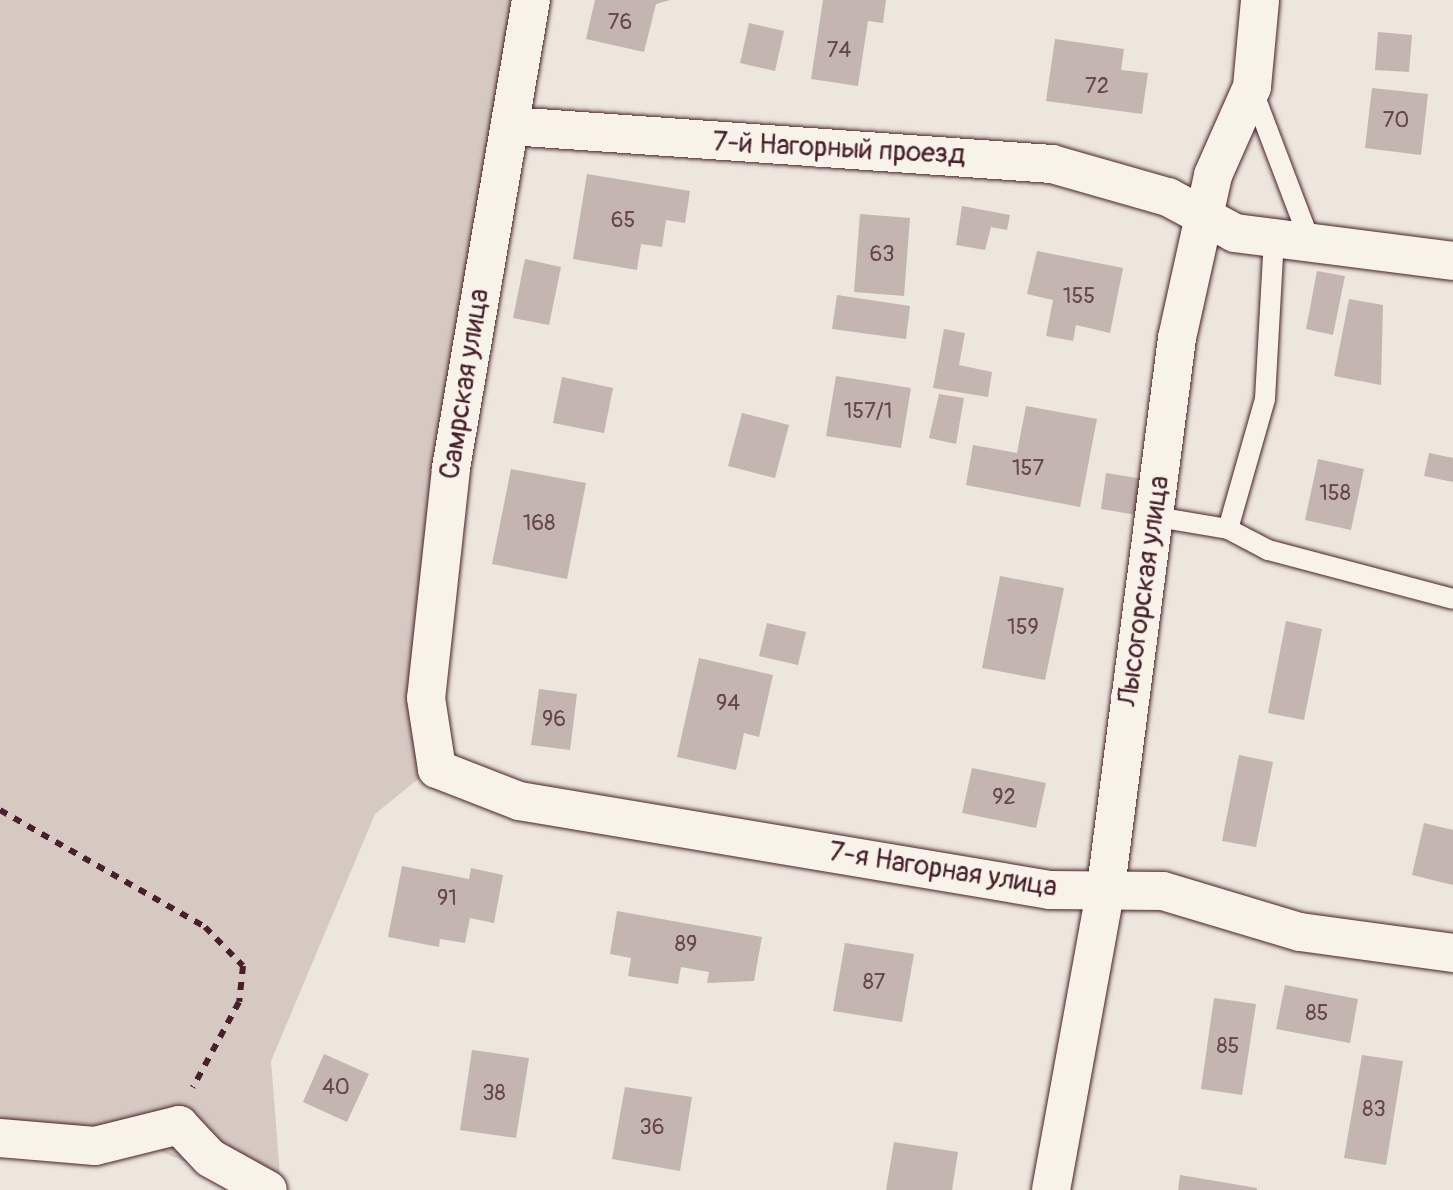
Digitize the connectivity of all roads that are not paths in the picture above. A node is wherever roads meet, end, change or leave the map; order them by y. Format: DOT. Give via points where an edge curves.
graph roads {
  1 [pos="531,0"];
  2 [pos="1260,0"];
  3 [pos="1252,87"];
  4 [pos="510,126"];
  5 [pos="1202,216"];
  6 [pos="1292,238"];
  7 [pos="1453,261"];
  8 [pos="1157,516"];
  9 [pos="1228,528"];
  10 [pos="1453,599"];
  11 [pos="437,769"];
  12 [pos="1106,887"];
  13 [pos="1453,953"];
  14 [pos="0,1138"];
  15 [pos="1048,1181"];
  16 [pos="268,1190"];
  1 -- 4 [label="street, Самрская улица"];
  2 -- 3 [label="street, Лысогорская улица"];
  3 -- 5 [label="street, Лысогорская улица"];
  3 -- 6 [label="lane"];
  4 -- 5 [label="street, 7-й Нагорный проезд" via="1052,164"];
  4 -- 11 [label="street, Самрская улица" via="451,468 426,698"];
  5 -- 6 [label="street, 7-й Нагорный проезд" via="1235,233"];
  5 -- 8 [label="street, Лысогорская улица"];
  6 -- 7 [label="street, 7-й Нагорный проезд"];
  6 -- 9 [label="lane" via="1265,398"];
  8 -- 9 [label="lane"];
  8 -- 12 [label="street, Лысогорская улица"];
  9 -- 10 [label="lane" via="1268,550"];
  11 -- 12 [label="street, 7-я Нагорная улица" via="538,804 1050,890"];
  12 -- 13 [label="street, 7-я Нагорная улица" via="1163,890 1300,932"];
  12 -- 15 [label="street, Лысогорская улица"];
  14 -- 16 [label="street" via="95,1146 179,1126 210,1158"];
}
